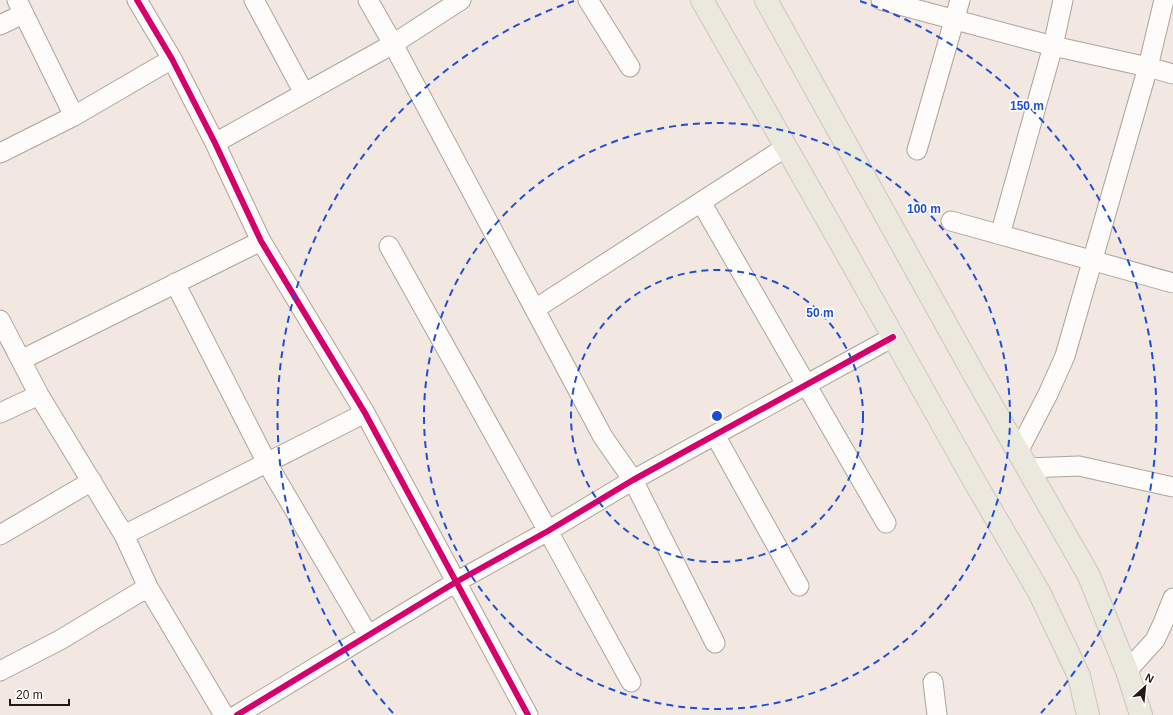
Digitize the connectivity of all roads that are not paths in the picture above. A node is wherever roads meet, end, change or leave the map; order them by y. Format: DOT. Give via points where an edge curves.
graph roads {
  1 [pos="137,0"];
  2 [pos="254,0"];
  3 [pos="368,0"];
  4 [pos="461,0"];
  5 [pos="588,0"];
  6 [pos="702,0"];
  7 [pos="766,0"];
  8 [pos="881,0"];
  9 [pos="960,0"];
  10 [pos="1063,0"];
  11 [pos="1164,0"];
  12 [pos="20,7"];
  13 [pos="956,20"];
  14 [pos="0,25"];
  15 [pos="393,44"];
  16 [pos="1053,46"];
  17 [pos="172,59"];
  18 [pos="630,67"];
  19 [pos="1148,67"];
  20 [pos="1173,74"];
  21 [pos="304,93"];
  22 [pos="74,116"];
  23 [pos="215,143"];
  24 [pos="786,147"];
  25 [pos="917,150"];
  26 [pos="0,153"];
  27 [pos="701,202"];
  28 [pos="951,221"];
  29 [pos="1000,235"];
  30 [pos="261,241"];
  31 [pos="389,246"];
  32 [pos="1093,260"];
  33 [pos="175,283"];
  34 [pos="1173,283"];
  35 [pos="535,309"];
  36 [pos="0,320"];
  37 [pos="893,337"];
  38 [pos="20,360"];
  39 [pos="806,385"];
  40 [pos="40,395"];
  41 [pos="0,413"];
  42 [pos="366,413"];
  43 [pos="715,435"];
  44 [pos="1023,460"];
  45 [pos="267,463"];
  46 [pos="634,480"];
  47 [pos="92,481"];
  48 [pos="1173,487"];
  49 [pos="886,523"];
  50 [pos="548,531"];
  51 [pos="0,535"];
  52 [pos="124,535"];
  53 [pos="456,582"];
  54 [pos="799,586"];
  55 [pos="148,587"];
  56 [pos="1173,598"];
  57 [pos="368,635"];
  58 [pos="715,643"];
  59 [pos="0,671"];
  60 [pos="1127,671"];
  61 [pos="631,682"];
  62 [pos="933,682"];
  63 [pos="224,715"];
  64 [pos="237,715"];
  65 [pos="528,715"];
  66 [pos="936,715"];
  67 [pos="1088,715"];
  68 [pos="1142,715"];
  1 -- 17 [label="street"];
  2 -- 21 [label="street"];
  3 -- 15 [label="street"];
  4 -- 15 [label="street"];
  5 -- 18 [label="street"];
  6 -- 24 [label="main road"];
  7 -- 44 [label="main road"];
  8 -- 13 [label="street"];
  9 -- 13 [label="street"];
  10 -- 16 [label="street"];
  11 -- 19 [label="street"];
  12 -- 14 [label="street"];
  12 -- 22 [label="street"];
  13 -- 16 [label="street"];
  13 -- 25 [label="street"];
  15 -- 21 [label="street"];
  15 -- 35 [label="street"];
  16 -- 19 [label="street"];
  16 -- 29 [label="street"];
  17 -- 22 [label="street"];
  17 -- 23 [label="street"];
  19 -- 20 [label="street"];
  19 -- 32 [label="street"];
  21 -- 23 [label="street"];
  22 -- 26 [label="street"];
  23 -- 30 [label="street"];
  24 -- 27 [label="street"];
  24 -- 37 [label="main road"];
  27 -- 35 [label="street"];
  27 -- 39 [label="street"];
  28 -- 29 [label="street"];
  29 -- 32 [label="street"];
  30 -- 33 [label="street"];
  30 -- 42 [label="street"];
  31 -- 50 [label="street"];
  32 -- 34 [label="street"];
  32 -- 44 [label="street" via="1065,356"];
  33 -- 38 [label="street"];
  33 -- 45 [label="street"];
  35 -- 46 [label="street" via="603,437"];
  36 -- 38 [label="street"];
  37 -- 39 [label="street"];
  37 -- 67 [label="main road" via="1039,592 1079,676"];
  38 -- 40 [label="street"];
  39 -- 43 [label="street"];
  39 -- 49 [label="street"];
  40 -- 41 [label="street"];
  40 -- 47 [label="street"];
  42 -- 45 [label="street"];
  42 -- 53 [label="street"];
  43 -- 46 [label="street"];
  43 -- 54 [label="street"];
  44 -- 48 [label="street" via="1080,466"];
  44 -- 60 [label="main road" via="1089,576"];
  45 -- 52 [label="street"];
  45 -- 57 [label="street"];
  46 -- 50 [label="street"];
  46 -- 58 [label="street"];
  47 -- 51 [label="street"];
  47 -- 52 [label="street"];
  50 -- 53 [label="street"];
  50 -- 61 [label="street"];
  52 -- 55 [label="street"];
  53 -- 57 [label="street"];
  53 -- 65 [label="street"];
  55 -- 59 [label="street" via="60,640"];
  55 -- 63 [label="street"];
  56 -- 60 [label="street" via="1155,640"];
  57 -- 64 [label="street"];
  60 -- 68 [label="main road"];
  62 -- 66 [label="street"];
}
